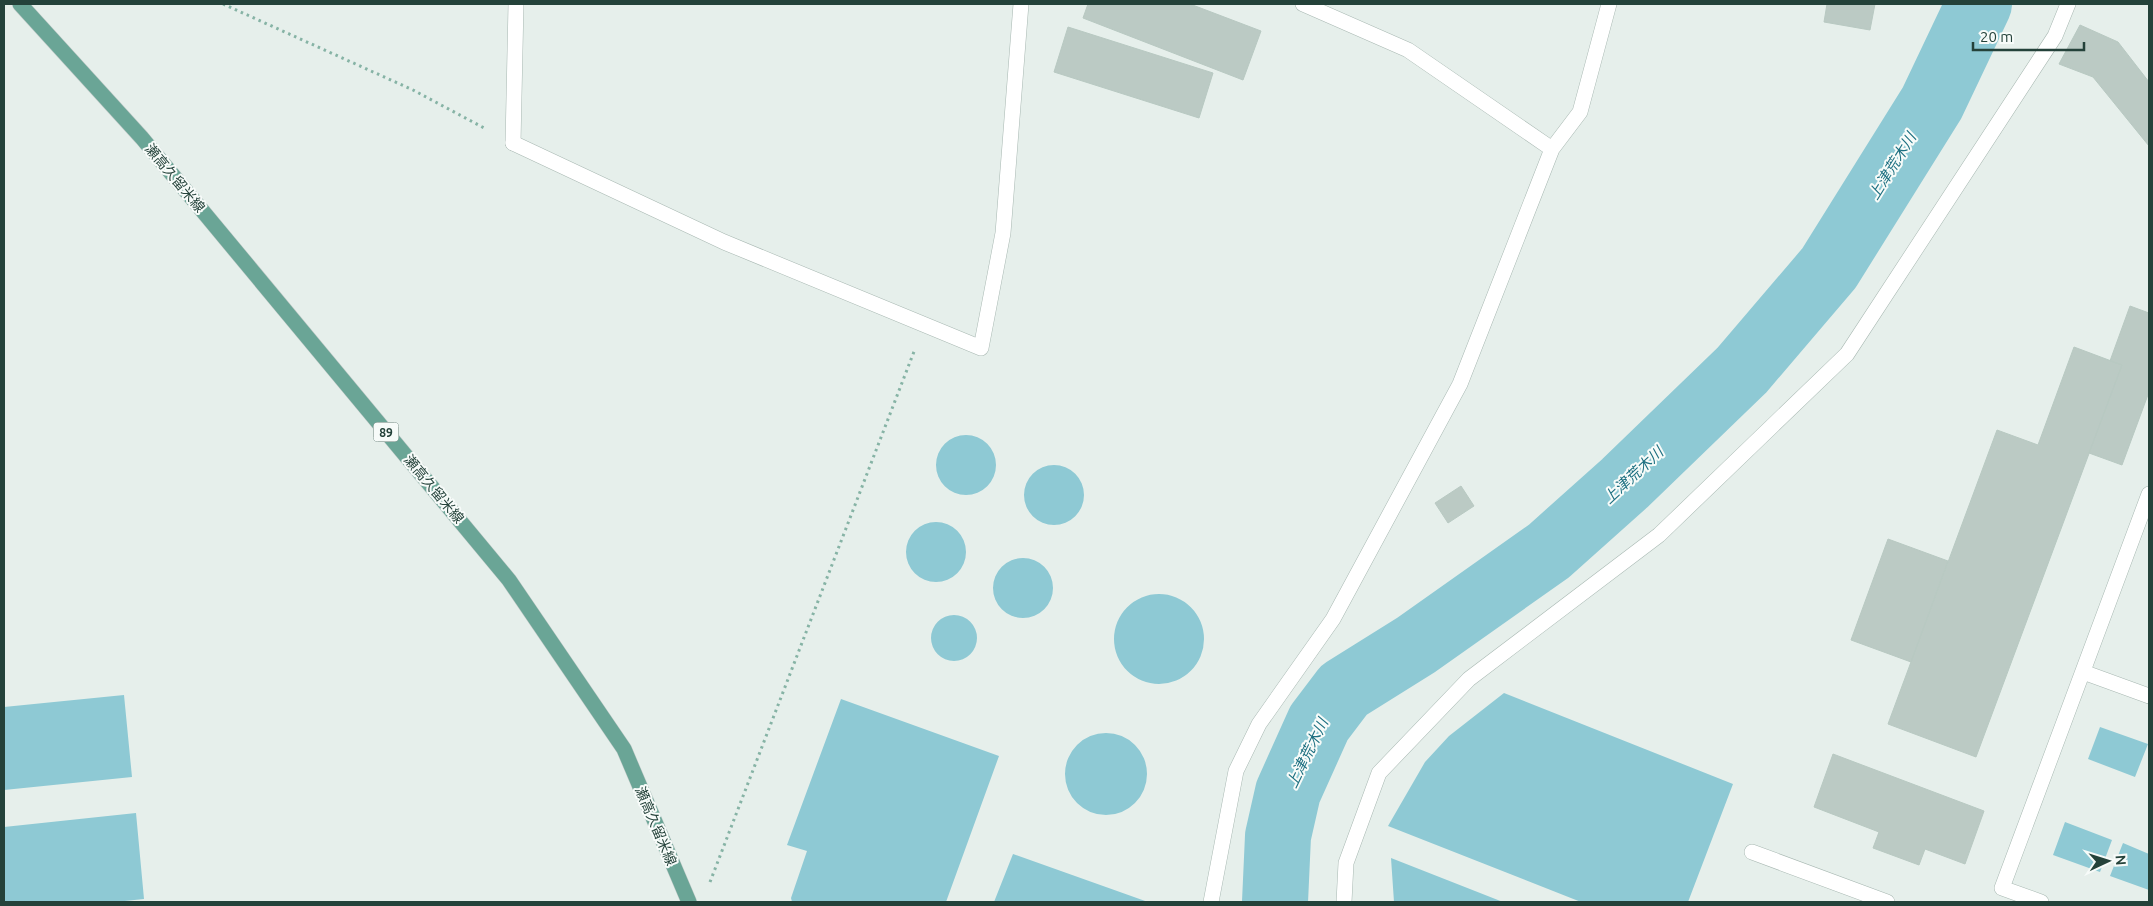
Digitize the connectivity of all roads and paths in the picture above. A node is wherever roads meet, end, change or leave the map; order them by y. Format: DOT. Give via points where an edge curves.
graph roads {
  1 [pos="20,4"];
  2 [pos="223,4"];
  3 [pos="516,4"];
  4 [pos="1021,4"];
  5 [pos="1303,4"];
  6 [pos="1609,4"];
  7 [pos="2068,4"];
  8 [pos="513,144"];
  9 [pos="1552,149"];
  10 [pos="924,325"];
  11 [pos="2149,494"];
  12 [pos="2083,672"];
  13 [pos="2149,696"];
  14 [pos="1752,852"];
  15 [pos="710,884"];
  16 [pos="689,902"];
  17 [pos="1211,902"];
  18 [pos="1344,902"];
  19 [pos="1886,902"];
  20 [pos="2041,902"];
  1 -- 16 [label="main road, 瀬高久留米線 / 89" via="180,183 509,580 624,749"];
  2 -- 8 [label="path" via="412,90"];
  3 -- 8 [label="street"];
  4 -- 10 [label="street" via="1003,233 981,348"];
  5 -- 9 [label="street" via="1408,50"];
  6 -- 9 [label="street" via="1580,112"];
  7 -- 18 [label="street" via="2054,36 1847,354 1659,535 1469,679 1379,773 1346,863"];
  8 -- 10 [label="street" via="724,242"];
  9 -- 17 [label="street" via="1460,384 1333,618 1260,724 1236,770"];
  10 -- 15 [label="path"];
  11 -- 12 [label="street"];
  12 -- 13 [label="street"];
  12 -- 20 [label="street" via="2002,888"];
  14 -- 19 [label="street"];
}
